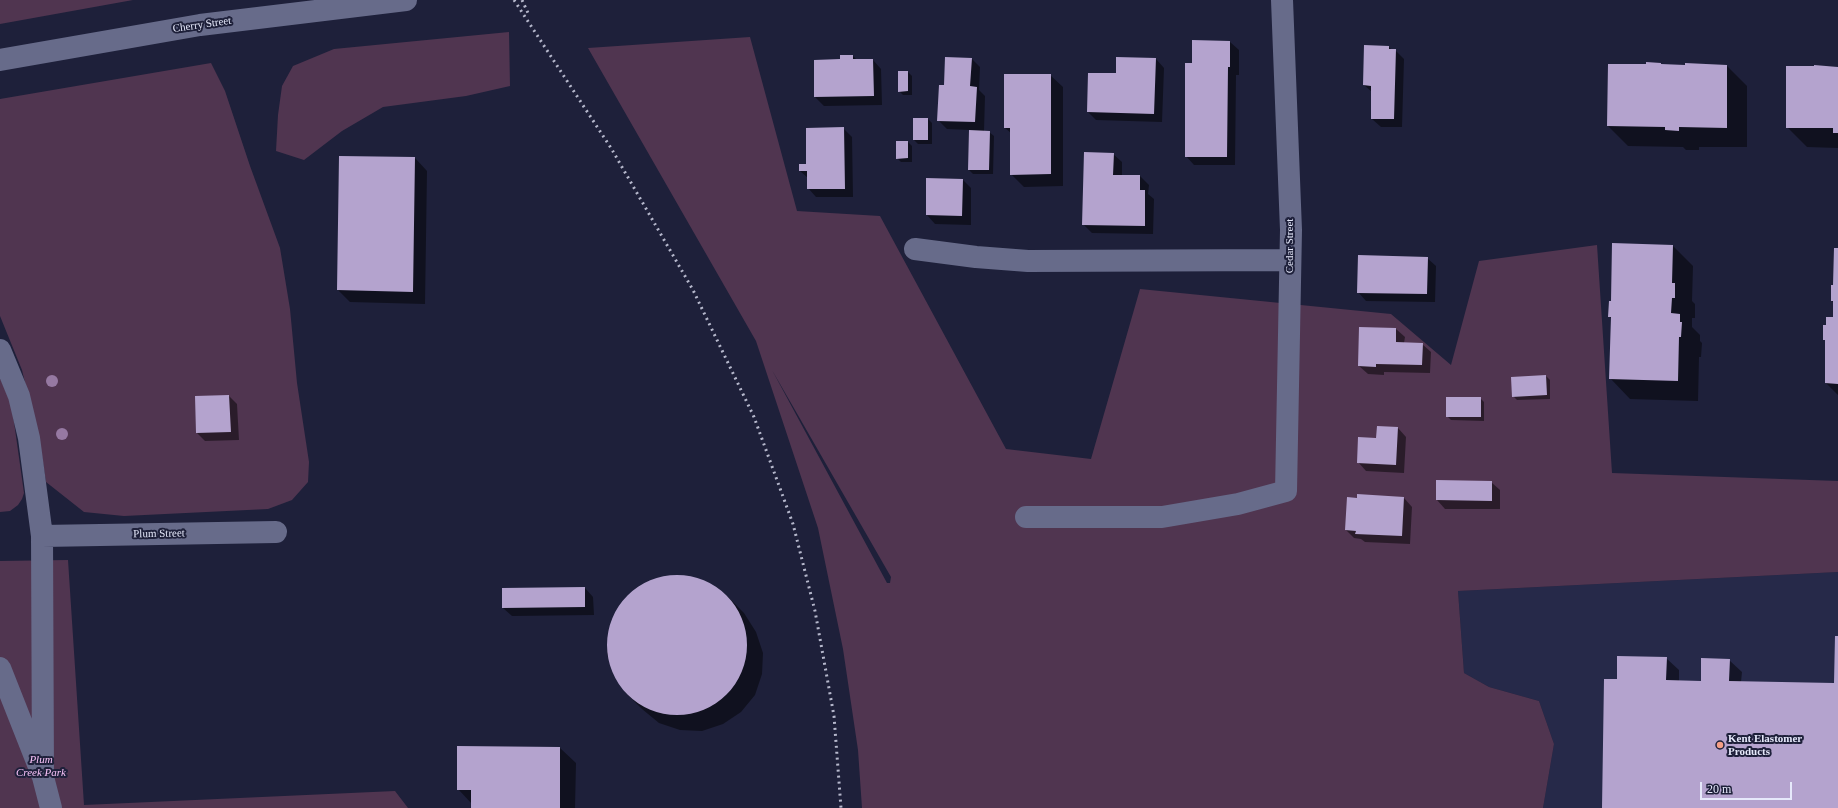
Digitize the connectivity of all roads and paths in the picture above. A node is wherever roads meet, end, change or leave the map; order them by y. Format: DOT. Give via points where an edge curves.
graph roads {
  1 [pos="406,0"];
  2 [pos="1282,0"];
  3 [pos="0,60"];
  4 [pos="915,249"];
  5 [pos="1290,260"];
  6 [pos="0,350"];
  7 [pos="1026,517"];
  8 [pos="276,532"];
  9 [pos="42,536"];
  10 [pos="0,668"];
  11 [pos="43,777"];
  12 [pos="51,808"];
  1 -- 3 [label="street, Cherry Street" via="200,25"];
  2 -- 5 [label="street, Cedar Street"];
  4 -- 5 [label="street" via="1028,261"];
  5 -- 7 [label="street, Cedar Street" via="1286,491 1238,504 1162,517"];
  6 -- 9 [label="street" via="19,396 28,438"];
  8 -- 9 [label="street, Plum Street"];
  9 -- 11 [label="street"];
  10 -- 11 [label="street"];
  11 -- 12 [label="street"];
}
